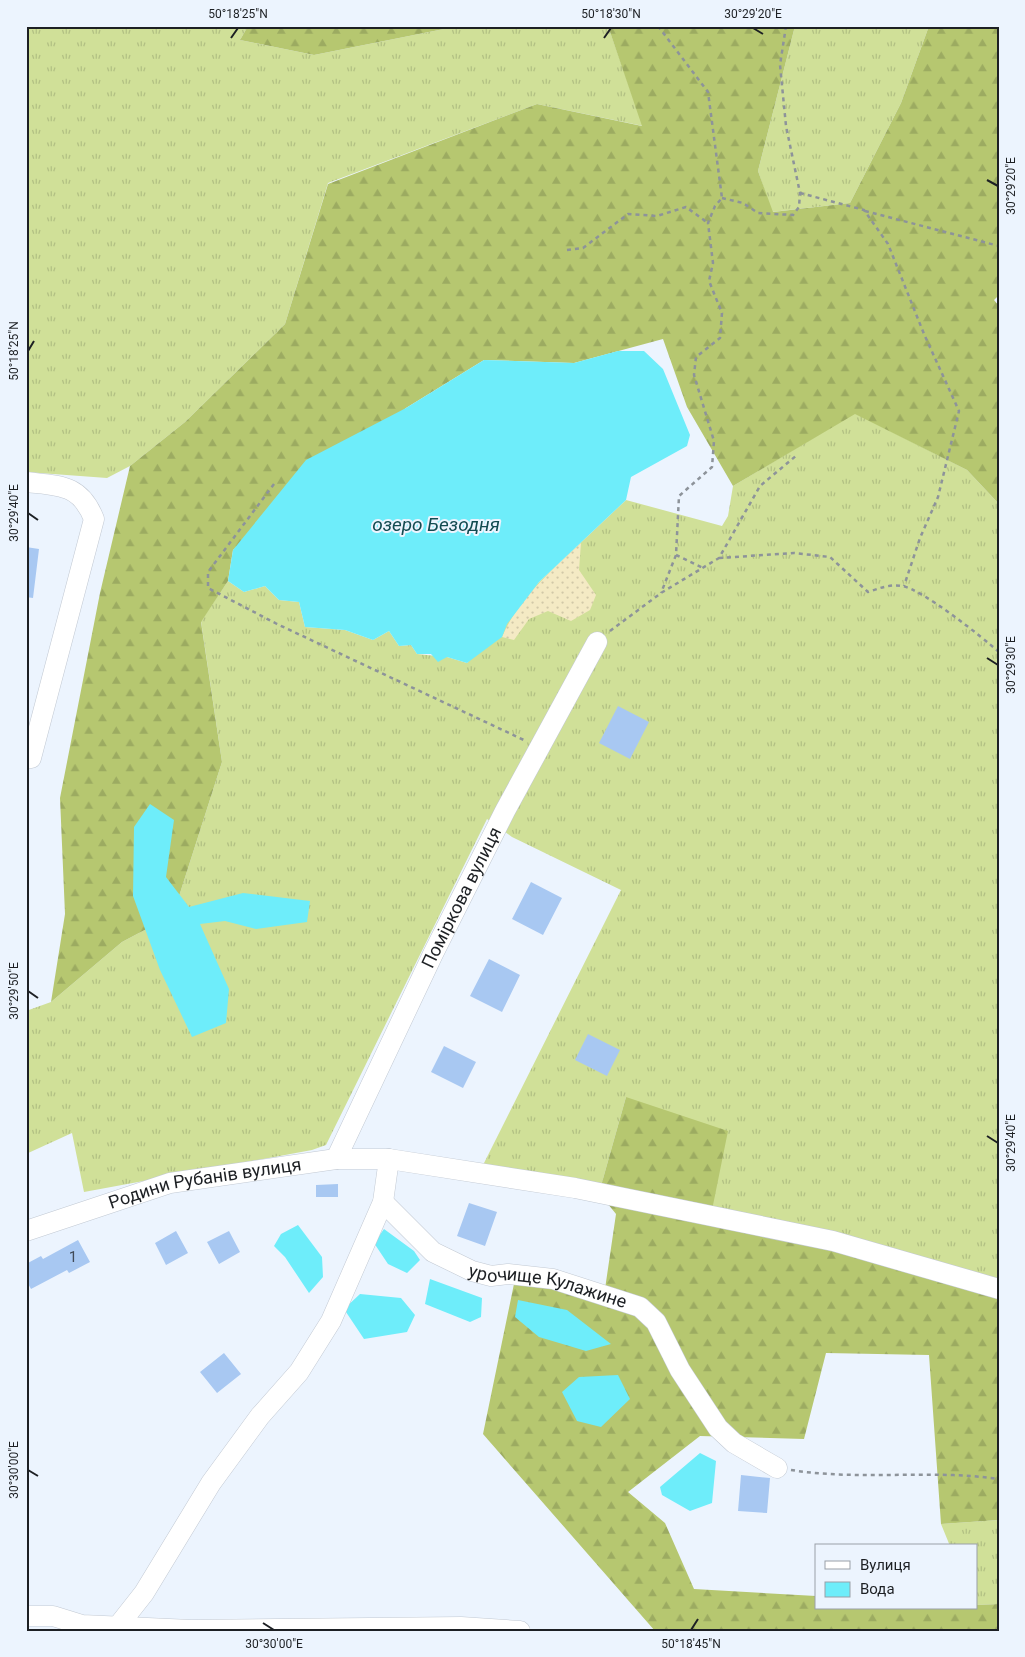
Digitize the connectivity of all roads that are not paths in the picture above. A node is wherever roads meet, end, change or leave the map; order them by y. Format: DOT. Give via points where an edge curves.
graph roads {
  1 [pos="26,482"];
  2 [pos="597,642"];
  3 [pos="26,759"];
  4 [pos="336,1159"];
  5 [pos="389,1159"];
  6 [pos="383,1202"];
  7 [pos="26,1231"];
  8 [pos="999,1289"];
  9 [pos="777,1468"];
  10 [pos="26,1616"];
  11 [pos="118,1626"];
  12 [pos="82,1628"];
  13 [pos="520,1631"];
  1 -- 3 [label="street" via="67,487 79,494 94,519 31,758"];
  2 -- 4 [label="street, Поміркова вулиця" via="505,811"];
  4 -- 5 [label="street, Родини Рубанів вулиця"];
  4 -- 7 [label="street, Родини Рубанів вулиця" via="170,1183"];
  5 -- 6 [label="street"];
  5 -- 8 [label="street, Родини Рубанів вулиця" via="575,1188 824,1239"];
  6 -- 9 [label="street, урочище Кулажине" via="433,1252 472,1271 491,1276 508,1274 553,1279 640,1307 656,1322 680,1370 718,1428 734,1443"];
  6 -- 11 [label="street" via="331,1321 299,1372 260,1416 211,1483 144,1593"];
  10 -- 12 [label="street" via="53,1616"];
  11 -- 12 [label="street"];
  11 -- 13 [label="street" via="191,1630 461,1627"];
}
